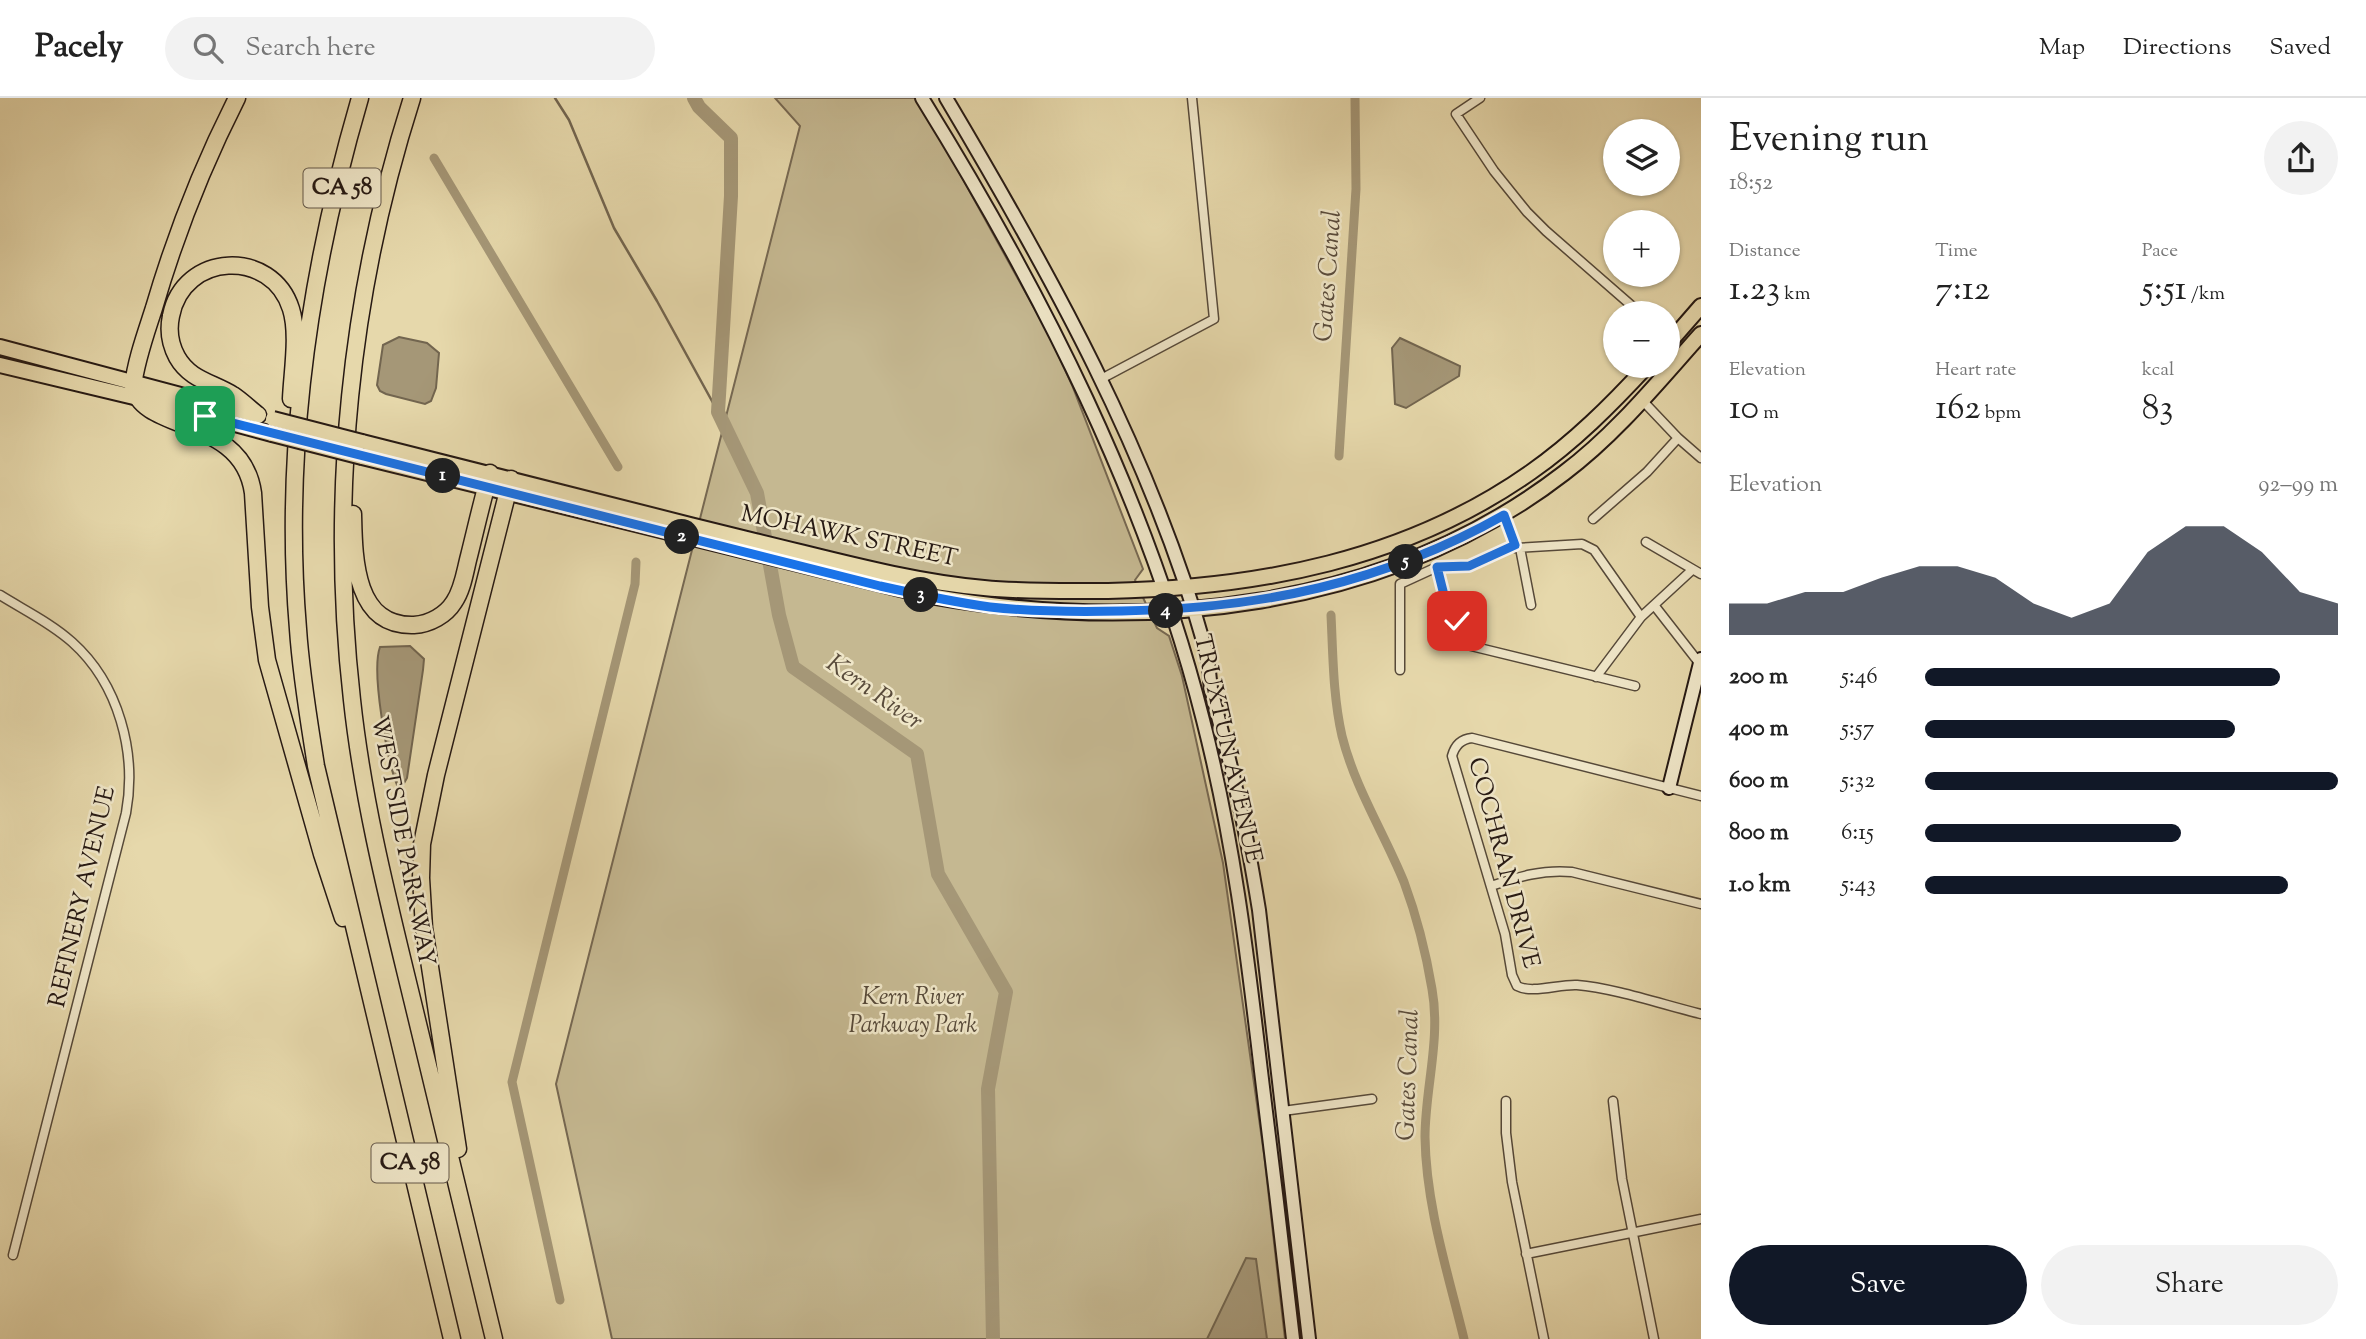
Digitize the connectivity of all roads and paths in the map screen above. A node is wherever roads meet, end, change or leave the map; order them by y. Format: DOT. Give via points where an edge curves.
graph roads {
  1 [pos="236,98"];
  2 [pos="360,98"];
  3 [pos="372,98"];
  4 [pos="412,98"];
  5 [pos="922,98"];
  6 [pos="929,98"];
  7 [pos="946,98"];
  8 [pos="1192,98"];
  9 [pos="1480,98"];
  10 [pos="937,122"];
  11 [pos="318,280"];
  12 [pos="1626,301"];
  13 [pos="1701,307"];
  14 [pos="1680,329"];
  15 [pos="358,332"];
  16 [pos="1701,334"];
  17 [pos="0,347"];
  18 [pos="1684,352"];
  19 [pos="1680,355"];
  20 [pos="0,365"];
  21 [pos="1635,378"];
  22 [pos="1658,378"];
  23 [pos="1101,379"];
  24 [pos="133,382"];
  25 [pos="138,398"];
  26 [pos="1642,399"];
  27 [pos="268,423"];
  28 [pos="1678,438"];
  29 [pos="1701,458"];
  30 [pos="1531,472"];
  31 [pos="488,480"];
  32 [pos="509,485"];
  33 [pos="1504,515"];
  34 [pos="1593,520"];
  35 [pos="703,535"];
  36 [pos="1646,542"];
  37 [pos="1518,546"];
  38 [pos="1347,560"];
  39 [pos="1437,567"];
  40 [pos="1697,572"];
  41 [pos="1184,587"];
  42 [pos="1163,590"];
  43 [pos="1310,591"];
  44 [pos="0,595"];
  45 [pos="1531,605"];
  46 [pos="1654,605"];
  47 [pos="1192,609"];
  48 [pos="1171,611"];
  49 [pos="1641,617"];
  50 [pos="298,628"];
  51 [pos="1700,661"];
  52 [pos="1400,670"];
  53 [pos="1596,677"];
  54 [pos="1635,687"];
  55 [pos="1668,788"];
  56 [pos="1701,796"];
  57 [pos="1491,886"];
  58 [pos="1701,904"];
  59 [pos="368,986"];
  60 [pos="1701,1014"];
  61 [pos="1262,1072"];
  62 [pos="1372,1099"];
  63 [pos="1506,1101"];
  64 [pos="1613,1101"];
  65 [pos="1283,1111"];
  66 [pos="1701,1219"];
  67 [pos="1633,1233"];
  68 [pos="1526,1254"];
  69 [pos="13,1255"];
  70 [pos="476,1262"];
  71 [pos="452,1339"];
  72 [pos="494,1339"];
  73 [pos="1293,1339"];
  74 [pos="1309,1339"];
  75 [pos="1544,1339"];
  76 [pos="1654,1339"];
  1 -- 24 [label="highway" via="175,244"];
  2 -- 11 [label="highway" via="333,198"];
  3 -- 11 [label="highway, CA 58"];
  4 -- 15 [label="highway, WESTSIDE PARKWAY" via="377,227"];
  5 -- 10 [label="main road, TRUXTUN AVENUE"];
  6 -- 10 [label="main road"];
  7 -- 23 [label="main road, TRUXTUN AVENUE"];
  8 -- 23 [label="street" via="1214,318"];
  9 -- 12 [label="street" via="1456,114 1494,170 1529,215"];
  10 -- 42 [label="main road, TRUXTUN AVENUE" via="1059,340 1112,455"];
  11 -- 50 [label="highway" via="297,447"];
  13 -- 14 [label="main road"];
  13 -- 18 [label="main road" via="1683,340"];
  15 -- 31 [label="highway" via="354,532 361,588 375,611 393,622 414,625 433,621 452,606 460,591"];
  15 -- 70 [label="highway, WESTSIDE PARKWAY" via="347,421 342,545 355,725 380,865"];
  16 -- 18 [label="main road, MOHAWK STREET"];
  17 -- 24 [label="main road, MOHAWK STREET"];
  18 -- 19 [label="main road, MOHAWK STREET"];
  20 -- 25 [label="main road, MOHAWK STREET"];
  21 -- 30 [label="main road, MOHAWK STREET" via="1581,433"];
  22 -- 26 [label="main road, MOHAWK STREET"];
  23 -- 41 [label="main road, TRUXTUN AVENUE" via="1152,495"];
  24 -- 25 [label="highway"];
  24 -- 27 [label="main road, MOHAWK STREET"];
  25 -- 27 [label="main road, MOHAWK STREET"];
  25 -- 59 [label="highway" via="158,413 222,442 250,477 261,625 270,673 321,854"];
  26 -- 28 [label="street"];
  26 -- 33 [label="main road, MOHAWK STREET" via="1591,452"];
  27 -- 31 [label="main road, MOHAWK STREET, bridge"];
  27 -- 50 [label="highway" via="234,396 194,377 171,342 171,313 180,292 195,276 215,267 237,265 263,274 284,293 292,312 287,520"];
  28 -- 29 [label="street"];
  28 -- 34 [label="street"];
  30 -- 33 [label="main road" via="1506,505"];
  30 -- 38 [label="main road, MOHAWK STREET" via="1437,527"];
  31 -- 32 [label="main road, MOHAWK STREET"];
  32 -- 35 [label="main road, MOHAWK STREET"];
  32 -- 70 [label="highway" via="436,775 421,861 426,943"];
  33 -- 37 [label="street"];
  33 -- 43 [label="main road, MOHAWK STREET" via="1418,558"];
  35 -- 42 [label="main road, MOHAWK STREET" via="983,588"];
  35 -- 48 [label="main road, MOHAWK STREET" via="880,586 988,607 1041,612"];
  36 -- 40 [label="street"];
  37 -- 39 [label="street" via="1469,566"];
  37 -- 45 [label="street"];
  37 -- 49 [label="street" via="1582,544 1594,550"];
  38 -- 41 [label="main road, MOHAWK STREET" via="1245,581"];
  38 -- 43 [label="main road" via="1340,574"];
  39 -- 52 [label="street" via="1400,584"];
  39 -- 53 [label="street" via="1446,603 1467,645"];
  40 -- 46 [label="street"];
  41 -- 42 [label="main road, MOHAWK STREET"];
  41 -- 47 [label="main road, TRUXTUN AVENUE"];
  42 -- 48 [label="main road, TRUXTUN AVENUE"];
  43 -- 47 [label="main road, MOHAWK STREET"];
  44 -- 69 [label="street, REFINERY AVENUE" via="52,626 93,664 118,711 130,767 126,813"];
  46 -- 49 [label="street"];
  46 -- 51 [label="street"];
  47 -- 48 [label="main road, MOHAWK STREET"];
  47 -- 65 [label="main road, TRUXTUN AVENUE" via="1207,655 1248,846"];
  48 -- 61 [label="main road, TRUXTUN AVENUE" via="1204,723 1232,849"];
  49 -- 53 [label="street"];
  50 -- 59 [label="highway" via="316,766"];
  51 -- 55 [label="main road"];
  53 -- 54 [label="street"];
  55 -- 56 [label="street"];
  55 -- 57 [label="street, COCHRAN DRIVE" via="1472,738 1457,744 1453,762"];
  57 -- 58 [label="street" via="1558,870"];
  57 -- 60 [label="street, COCHRAN DRIVE" via="1517,986 1592,987"];
  59 -- 71 [label="highway, CA 58"];
  61 -- 65 [label="main road" via="1275,1105"];
  61 -- 73 [label="main road, TRUXTUN AVENUE"];
  62 -- 65 [label="street"];
  63 -- 68 [label="street" via="1508,1158"];
  64 -- 67 [label="street"];
  65 -- 74 [label="main road, TRUXTUN AVENUE"];
  66 -- 67 [label="street"];
  67 -- 68 [label="street"];
  67 -- 76 [label="street"];
  68 -- 75 [label="street"];
  70 -- 72 [label="highway, WESTSIDE PARKWAY"];
}
